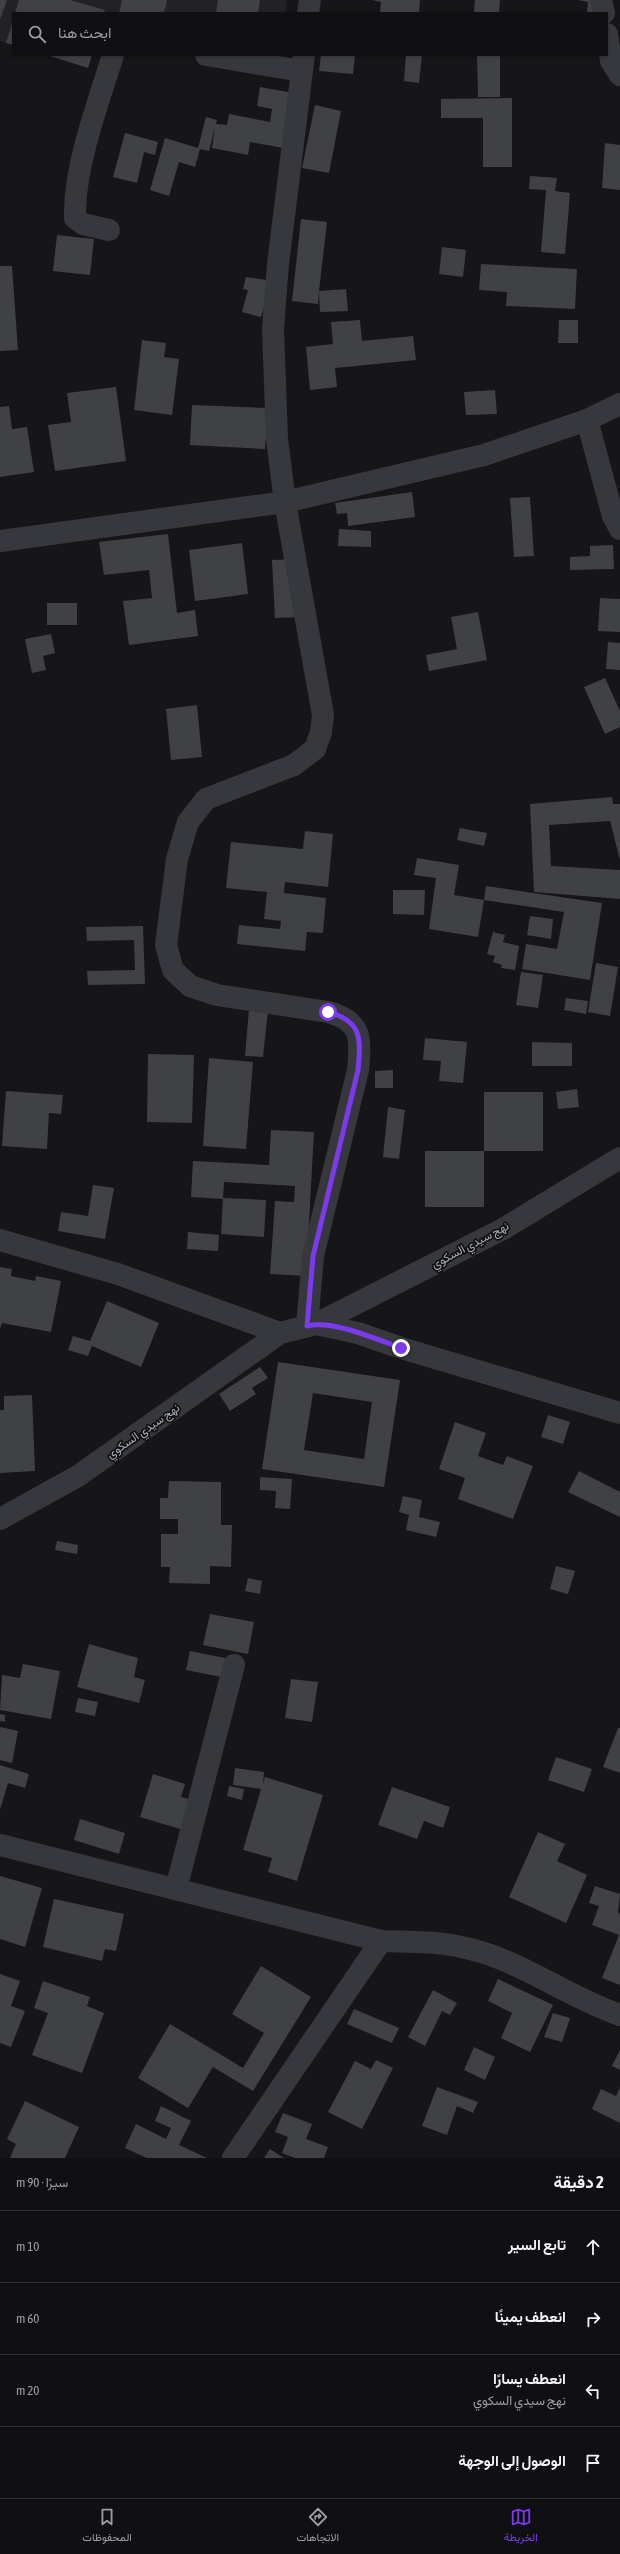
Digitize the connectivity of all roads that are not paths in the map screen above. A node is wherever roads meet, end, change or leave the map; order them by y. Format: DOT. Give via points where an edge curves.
graph roads {
  1 [pos="310,0"];
  2 [pos="601,0"];
  3 [pos="308,12"];
  4 [pos="604,12"];
  5 [pos="608,39"];
  6 [pos="113,56"];
  7 [pos="218,56"];
  8 [pos="303,63"];
  9 [pos="620,75"];
  10 [pos="110,230"];
  11 [pos="620,404"];
  12 [pos="587,420"];
  13 [pos="285,502"];
  14 [pos="620,530"];
  15 [pos="0,541"];
  16 [pos="620,1158"];
  17 [pos="0,1240"];
  18 [pos="312,1325"];
  19 [pos="280,1333"];
  20 [pos="620,1413"];
  21 [pos="0,1519"];
  22 [pos="234,1665"];
  23 [pos="0,1845"];
  24 [pos="176,1889"];
  25 [pos="381,1941"];
  26 [pos="620,2015"];
  27 [pos="233,2158"];
  1 -- 3 [label="street"];
  2 -- 4 [label="street"];
  5 -- 9 [label="street" via="612,61"];
  6 -- 10 [label="street" via="88,136 75,204 75,218 83,224"];
  7 -- 8 [label="street"];
  8 -- 13 [label="street" via="278,264 273,329 277,439"];
  11 -- 12 [label="street"];
  12 -- 13 [label="street" via="484,455"];
  12 -- 14 [label="street" via="613,516"];
  13 -- 15 [label="street"];
  13 -- 18 [label="street" via="323,715 321,732 315,749 294,765 206,799 188,822 177,859 166,945 173,970 190,986 217,995 344,1016 358,1030 358,1070 313,1256"];
  16 -- 18 [label="street, نهج سيدي السكوي" via="503,1228"];
  17 -- 19 [label="street" via="118,1274"];
  18 -- 19 [label="street, نهج سيدي السكوي"];
  18 -- 20 [label="street, نهج سيدي السكوي" via="358,1333"];
  19 -- 21 [label="street, نهج سيدي السكوي" via="78,1476"];
  22 -- 24 [label="street"];
  23 -- 24 [label="street"];
  24 -- 25 [label="street"];
  25 -- 26 [label="street" via="439,1943 467,1948 502,1960"];
  25 -- 27 [label="street"];
}
